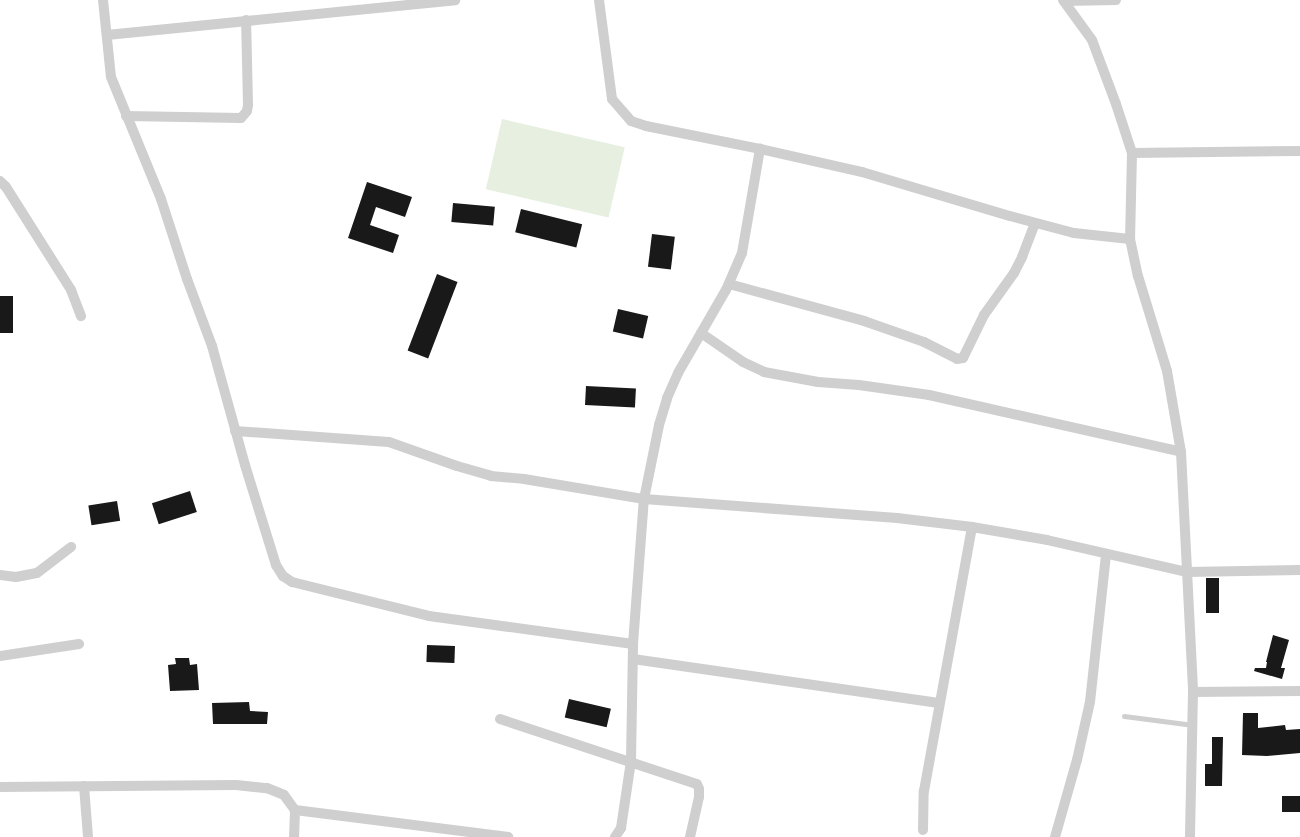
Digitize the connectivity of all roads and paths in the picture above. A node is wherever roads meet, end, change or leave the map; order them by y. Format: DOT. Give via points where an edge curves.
graph roads {
  1 [pos="103,0"];
  2 [pos="455,0"];
  3 [pos="599,0"];
  4 [pos="1116,0"];
  5 [pos="1063,1"];
  6 [pos="246,20"];
  7 [pos="107,35"];
  8 [pos="126,116"];
  9 [pos="760,149"];
  10 [pos="1300,151"];
  11 [pos="1132,153"];
  12 [pos="0,182"];
  13 [pos="1035,223"];
  14 [pos="1130,239"];
  15 [pos="729,284"];
  16 [pos="81,316"];
  17 [pos="701,333"];
  18 [pos="235,431"];
  19 [pos="1181,452"];
  20 [pos="644,499"];
  21 [pos="972,527"];
  22 [pos="71,547"];
  23 [pos="1106,554"];
  24 [pos="1300,570"];
  25 [pos="1187,572"];
  26 [pos="0,575"];
  27 [pos="79,644"];
  28 [pos="633,644"];
  29 [pos="0,656"];
  30 [pos="633,658"];
  31 [pos="1300,691"];
  32 [pos="1194,692"];
  33 [pos="939,703"];
  34 [pos="1124,716"];
  35 [pos="500,719"];
  36 [pos="1193,725"];
  37 [pos="631,761"];
  38 [pos="84,786"];
  39 [pos="0,787"];
  40 [pos="295,810"];
  41 [pos="923,830"];
  42 [pos="88,837"];
  43 [pos="294,837"];
  44 [pos="508,837"];
  45 [pos="615,837"];
  46 [pos="690,837"];
  47 [pos="1056,837"];
  48 [pos="1190,837"];
  1 -- 7 [label="street"];
  2 -- 6 [label="street"];
  3 -- 9 [label="street" via="612,99 631,121"];
  4 -- 5 [label="street"];
  5 -- 11 [label="street" via="1092,40"];
  6 -- 7 [label="street"];
  6 -- 8 [label="street" via="248,104 242,118"];
  7 -- 8 [label="street" via="111,77"];
  8 -- 18 [label="street" via="161,199 212,346"];
  9 -- 13 [label="street" via="862,172"];
  9 -- 15 [label="street" via="742,254"];
  10 -- 11 [label="street"];
  11 -- 14 [label="street"];
  12 -- 16 [label="street" via="6,187 71,290"];
  13 -- 14 [label="street" via="1074,233"];
  13 -- 15 [label="street" via="1014,273 984,315 964,358 957,359 924,342 864,321"];
  14 -- 19 [label="street" via="1138,276 1167,371"];
  15 -- 17 [label="street"];
  17 -- 19 [label="street" via="743,362 764,372 818,382 929,395"];
  17 -- 20 [label="street" via="666,398"];
  18 -- 20 [label="street" via="389,442 491,476"];
  18 -- 28 [label="street" via="276,565 283,576 292,582 429,616"];
  19 -- 25 [label="street"];
  20 -- 21 [label="street" via="897,518"];
  20 -- 28 [label="street"];
  21 -- 23 [label="street" via="1047,540"];
  21 -- 33 [label="street"];
  22 -- 26 [label="street" via="37,573 16,577"];
  23 -- 25 [label="street"];
  23 -- 47 [label="street" via="1090,702"];
  24 -- 25 [label="street"];
  25 -- 32 [label="street"];
  27 -- 29 [label="street"];
  28 -- 30 [label="street"];
  30 -- 33 [label="street"];
  30 -- 37 [label="street"];
  31 -- 32 [label="street"];
  32 -- 36 [label="street"];
  33 -- 41 [label="street" via="924,791"];
  34 -- 36 [label="lane"];
  35 -- 37 [label="street"];
  36 -- 48 [label="street"];
  37 -- 45 [label="street" via="621,828"];
  37 -- 46 [label="street" via="697,784 699,797"];
  38 -- 39 [label="street"];
  38 -- 40 [label="street" via="236,785 266,788 284,795"];
  38 -- 42 [label="street"];
  40 -- 43 [label="street"];
  40 -- 44 [label="street"];
}
